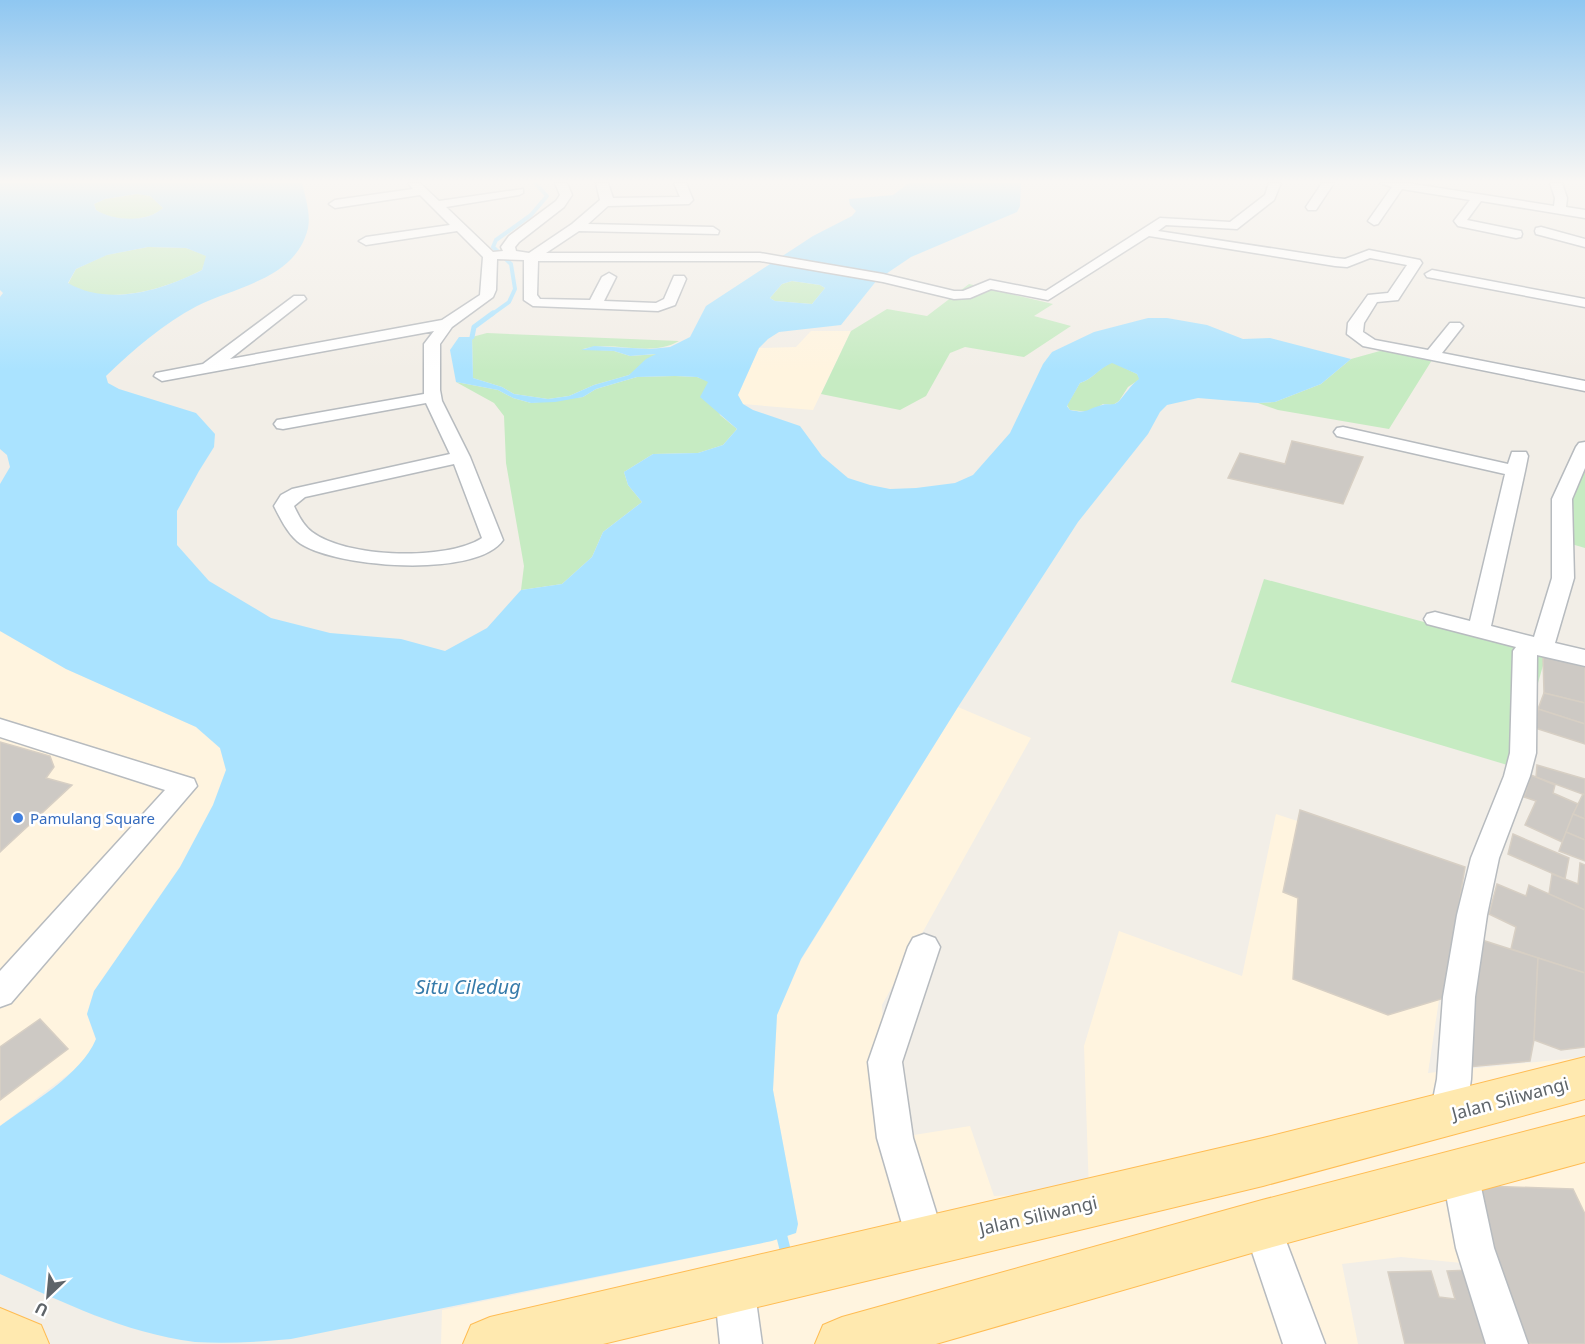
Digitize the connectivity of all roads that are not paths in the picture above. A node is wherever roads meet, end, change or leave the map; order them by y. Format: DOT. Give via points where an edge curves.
graph roads {
  1 [pos="487,246"];
  2 [pos="509,246"];
  3 [pos="547,246"];
  4 [pos="1125,246"];
  5 [pos="1228,246"];
  6 [pos="501,255"];
  7 [pos="531,257"];
  8 [pos="1431,274"];
  9 [pos="609,277"];
  10 [pos="679,279"];
  11 [pos="299,299"];
  12 [pos="1489,299"];
  13 [pos="1585,303"];
  14 [pos="595,305"];
  15 [pos="1585,318"];
  16 [pos="447,324"];
  17 [pos="1455,326"];
  18 [pos="1432,356"];
  19 [pos="204,370"];
  20 [pos="162,376"];
  21 [pos="1585,386"];
  22 [pos="433,397"];
  23 [pos="283,424"];
  24 [pos="1343,432"];
  25 [pos="1585,447"];
  26 [pos="461,457"];
  27 [pos="1435,619"];
  28 [pos="1479,630"];
  29 [pos="1538,645"];
  30 [pos="1585,658"];
  31 [pos="0,728"];
  32 [pos="924,947"];
  33 [pos="0,993"];
  34 [pos="1585,1078"];
  35 [pos="1448,1115"];
  36 [pos="1585,1139"];
  37 [pos="1460,1173"];
  38 [pos="1262,1225"];
  39 [pos="926,1241"];
  40 [pos="734,1286"];
  41 [pos="0,1335"];
  42 [pos="22,1344"];
  43 [pos="490,1344"];
  44 [pos="741,1344"];
  45 [pos="842,1344"];
  46 [pos="1304,1344"];
  47 [pos="1507,1344"];
  1 -- 6 [label="street"];
  2 -- 6 [label="street"];
  3 -- 7 [label="street"];
  4 -- 7 [label="street" via="1047,296 990,284 965,295 954,295 768,258"];
  5 -- 18 [label="street" via="1335,262 1369,254 1415,263 1393,297 1373,298 1356,323 1355,334 1368,343"];
  6 -- 7 [label="street"];
  6 -- 16 [label="street" via="486,297"];
  7 -- 14 [label="street" via="531,300"];
  8 -- 13 [label="street"];
  9 -- 14 [label="street"];
  10 -- 14 [label="street" via="665,305"];
  11 -- 19 [label="street"];
  12 -- 15 [label="street"];
  16 -- 19 [label="street"];
  16 -- 22 [label="street" via="432,344"];
  17 -- 18 [label="street"];
  18 -- 21 [label="street"];
  19 -- 20 [label="street"];
  22 -- 23 [label="street"];
  22 -- 26 [label="street"];
  24 -- 28 [label="street" via="1518,463"];
  25 -- 29 [label="street" via="1562,500 1563,578 1545,642"];
  26 -- 26 [label="street" via="298,493 284,506 305,537 346,552 384,559 469,553 493,540"];
  27 -- 28 [label="street"];
  28 -- 29 [label="street"];
  29 -- 30 [label="street"];
  29 -- 35 [label="street" via="1525,651 1523,753 1485,858 1472,915 1458,997"];
  31 -- 33 [label="street" via="184,786"];
  32 -- 39 [label="street" via="885,1062 895,1138"];
  34 -- 35 [label="main road, Jalan Siliwangi"];
  35 -- 39 [label="main road, Jalan Siliwangi"];
  36 -- 37 [label="main road"];
  37 -- 38 [label="main road"];
  37 -- 47 [label="street" via="1476,1248"];
  38 -- 45 [label="main road"];
  38 -- 46 [label="street"];
  39 -- 40 [label="main road, Jalan Siliwangi"];
  40 -- 43 [label="main road, Jalan Siliwangi"];
  40 -- 44 [label="street"];
  41 -- 42 [label="main road"];
}
